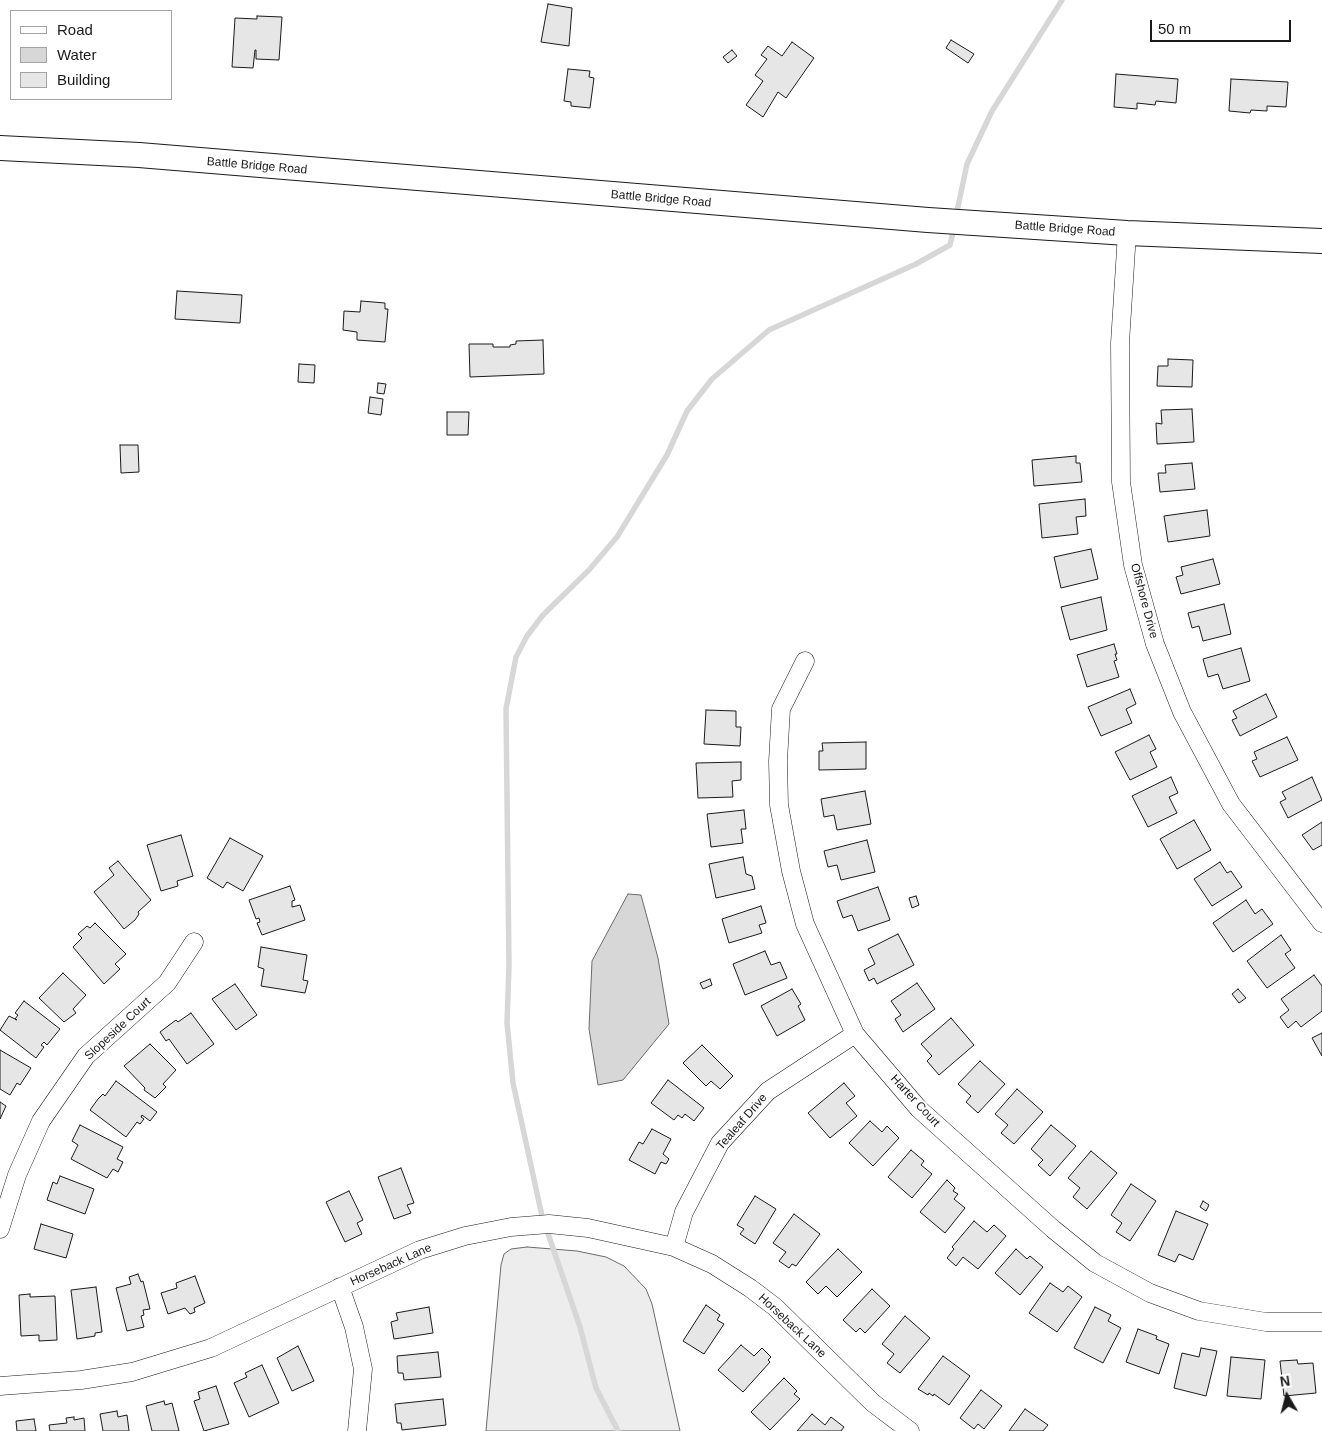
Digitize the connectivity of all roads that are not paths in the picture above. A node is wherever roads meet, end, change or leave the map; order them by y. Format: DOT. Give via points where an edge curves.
graph roads {
  1 [pos="0,148"];
  2 [pos="1127,233"];
  3 [pos="1322,240"];
  4 [pos="805,661"];
  5 [pos="1322,923"];
  6 [pos="194,942"];
  7 [pos="855,1034"];
  8 [pos="0,1229"];
  9 [pos="674,1247"];
  10 [pos="340,1287"];
  11 [pos="1322,1322"];
  12 [pos="0,1386"];
  13 [pos="357,1431"];
  14 [pos="910,1431"];
  1 -- 2 [label="street, Battle Bridge Road"];
  2 -- 3 [label="street, Battle Bridge Road"];
  2 -- 5 [label="street, Offshore Drive" via="1120,344 1121,482 1133,565 1152,635 1182,712 1231,804"];
  4 -- 7 [label="street, Harter Court" via="781,709 779,805 805,924"];
  6 -- 8 [label="street, Slopeside Court" via="168,983 86,1056 41,1121 17,1175"];
  7 -- 9 [label="street, Tealeaf Drive" via="768,1091 720,1143 684,1212"];
  7 -- 11 [label="street, Harter Court" via="919,1109 1095,1263 1150,1293 1198,1311 1266,1322"];
  9 -- 10 [label="street, Horseback Lane" via="588,1228 549,1224 511,1227 465,1236 420,1250"];
  9 -- 14 [label="street, Horseback Lane" via="712,1264 775,1307 873,1403"];
  10 -- 12 [label="street, Horseback Lane" via="210,1348 132,1372 81,1380"];
  10 -- 13 [label="street" via="354,1327 363,1369"];
}
